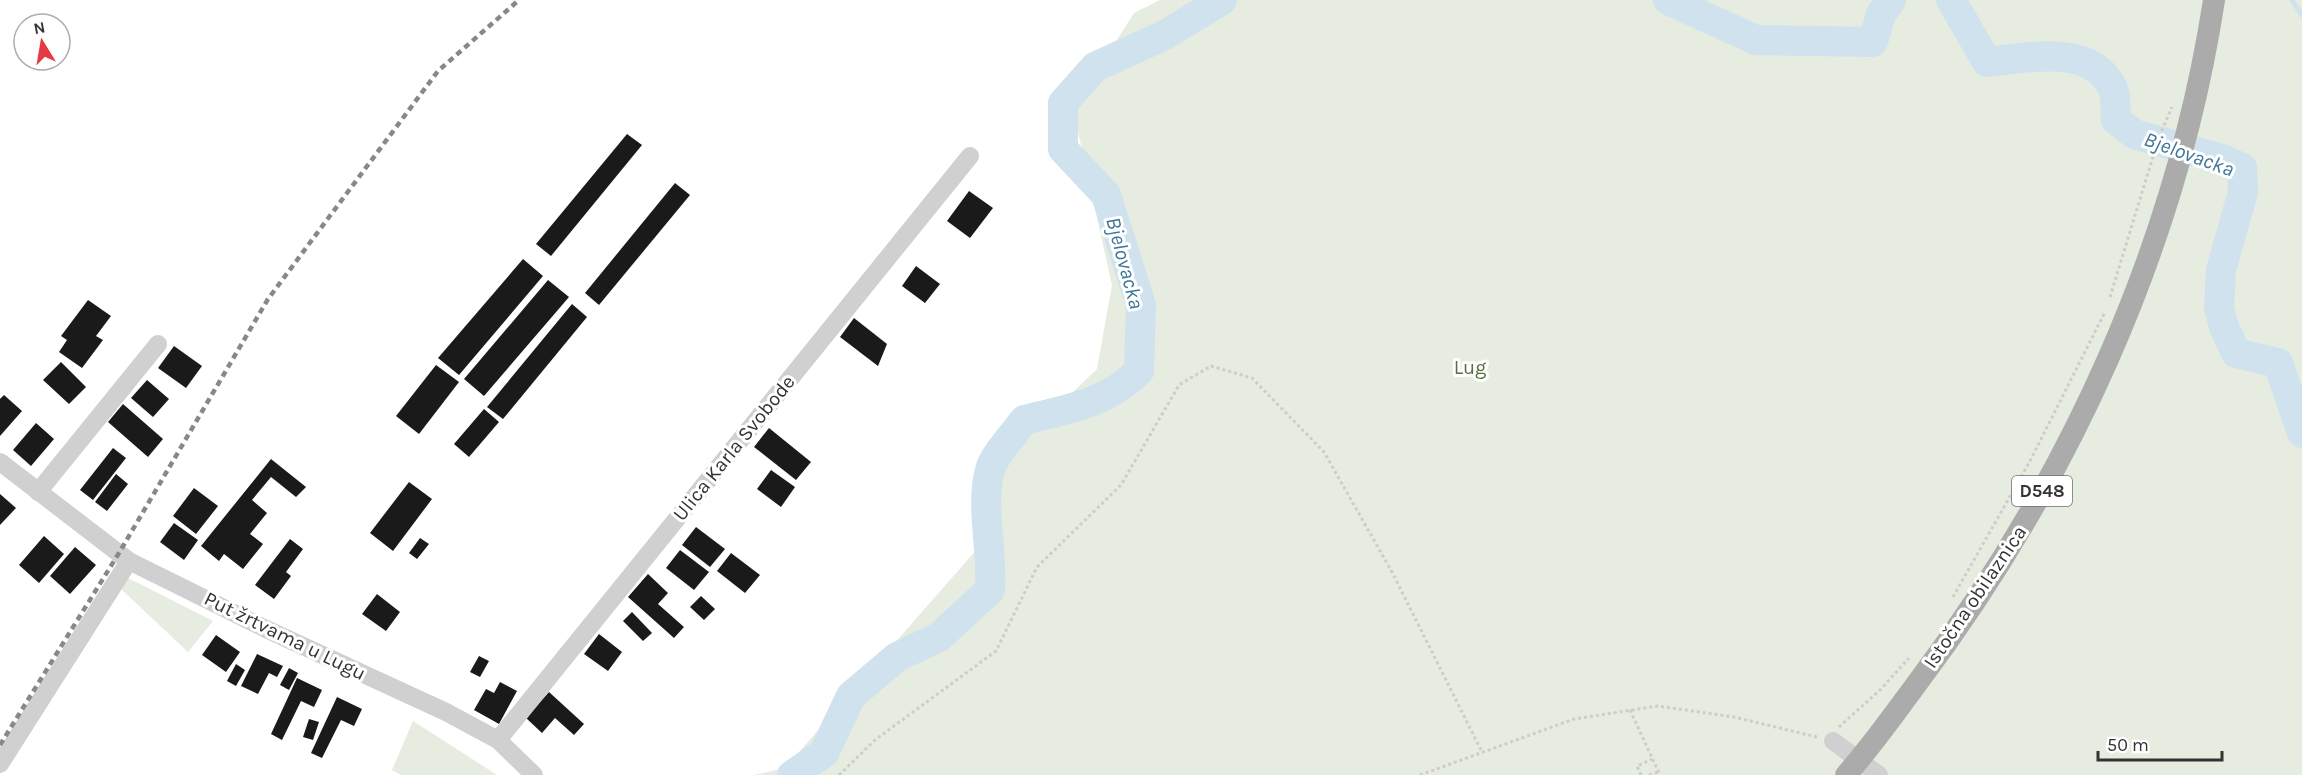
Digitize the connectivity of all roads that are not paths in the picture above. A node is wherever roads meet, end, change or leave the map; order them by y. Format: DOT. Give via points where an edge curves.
graph roads {
  1 [pos="2214,0"];
  2 [pos="970,156"];
  3 [pos="158,344"];
  4 [pos="0,462"];
  5 [pos="38,492"];
  6 [pos="129,561"];
  7 [pos="498,740"];
  8 [pos="1829,740"];
  9 [pos="0,764"];
  10 [pos="1853,768"];
  11 [pos="534,775"];
  12 [pos="1880,775"];
  1 -- 10 [label="main road, Istočna obilaznica / D548" via="2177,173 2125,321 2083,414 1995,573"];
  2 -- 7 [label="street, Ulica Karla Svobode"];
  3 -- 5 [label="street"];
  4 -- 5 [label="street, Put žrtvama u Lugu"];
  5 -- 6 [label="street, Put žrtvama u Lugu"];
  6 -- 7 [label="street, Put žrtvama u Lugu"];
  6 -- 9 [label="street"];
  7 -- 11 [label="street, Put žrtvama u Lugu"];
  8 -- 10 [label="street"];
  10 -- 12 [label="street"];
}
